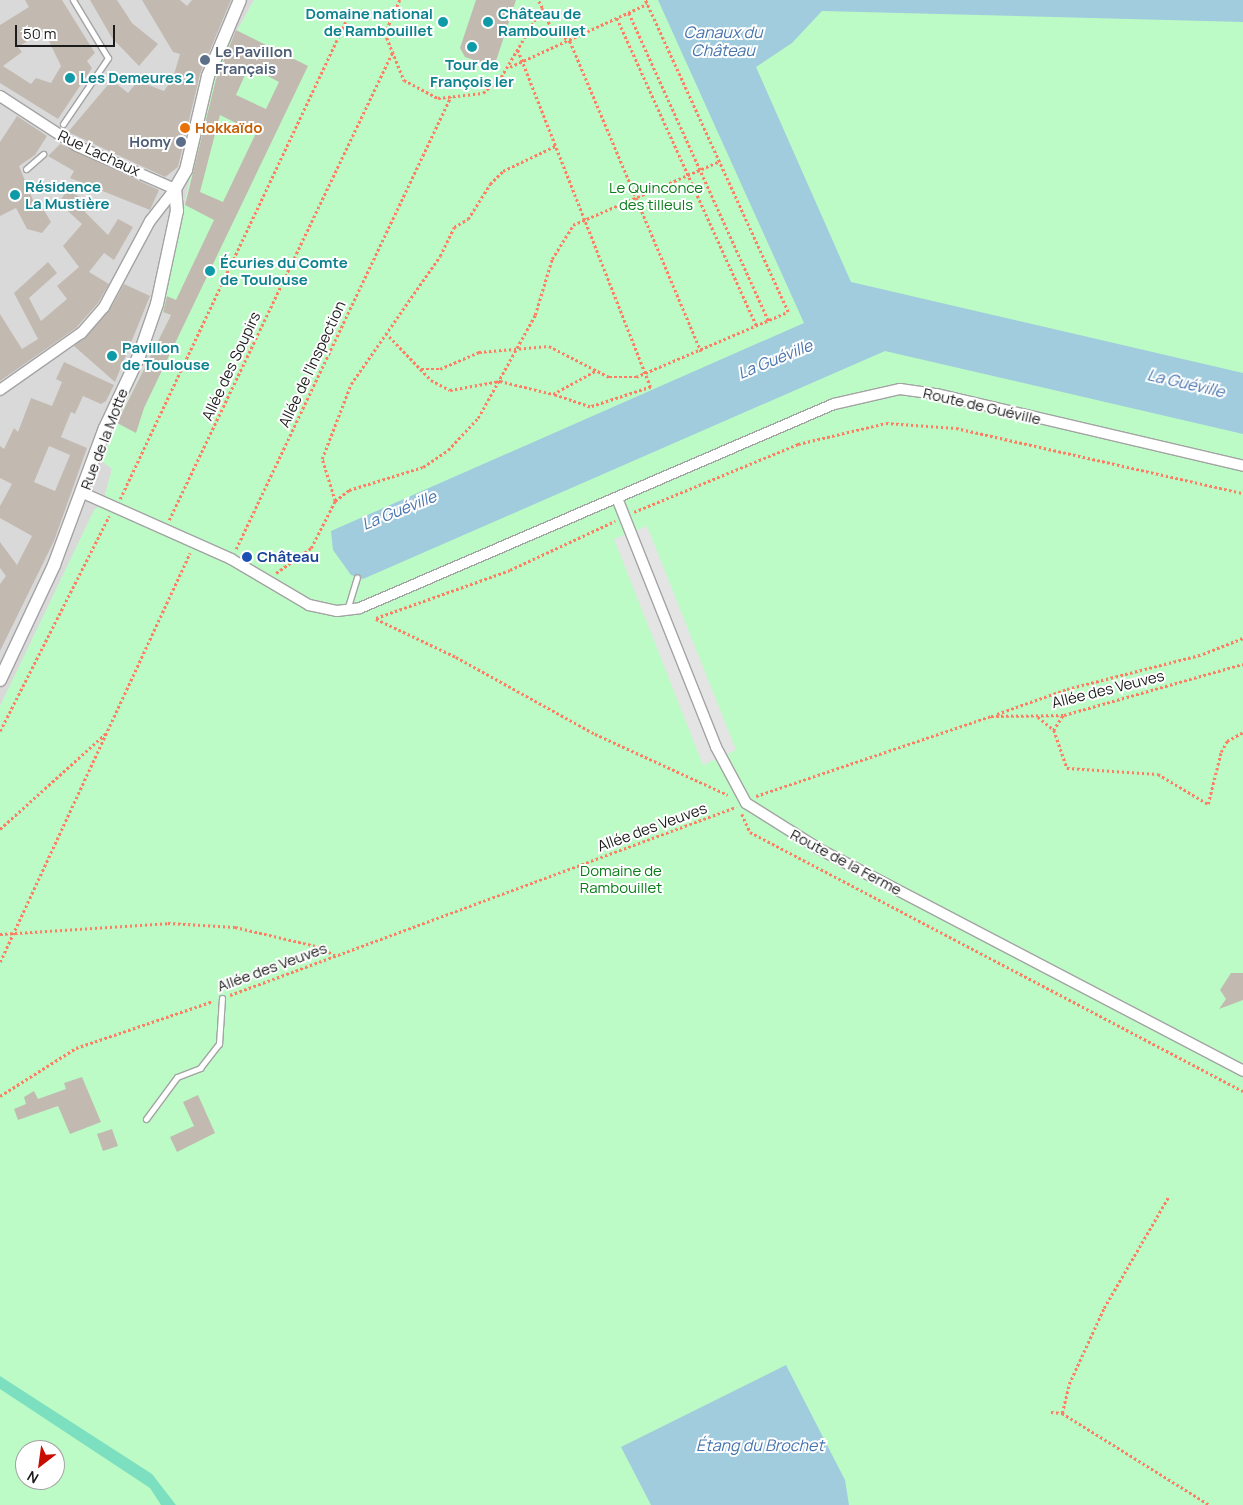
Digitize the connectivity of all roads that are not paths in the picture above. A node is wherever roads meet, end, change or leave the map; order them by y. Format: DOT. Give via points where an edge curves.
graph roads {
  1 [pos="73,0"];
  2 [pos="240,0"];
  3 [pos="0,96"];
  4 [pos="64,124"];
  5 [pos="43,154"];
  6 [pos="26,169"];
  7 [pos="175,189"];
  8 [pos="0,390"];
  9 [pos="1243,466"];
  10 [pos="83,493"];
  11 [pos="617,498"];
  12 [pos="357,577"];
  13 [pos="347,610"];
  14 [pos="0,680"];
  15 [pos="222,998"];
  16 [pos="1243,1071"];
  17 [pos="146,1119"];
  1 -- 4 [label="lane" via="108,58"];
  2 -- 7 [label="street" via="208,76 186,170"];
  3 -- 7 [label="street, Rue Lachaux" via="55,137"];
  5 -- 6 [label="lane"];
  7 -- 8 [label="street" via="150,221 104,307 81,333"];
  7 -- 10 [label="street, Rue de la Motte" via="177,211 157,304"];
  9 -- 11 [label="street, Route de Guéville" via="937,394 900,389 834,404"];
  10 -- 13 [label="street, Route de Guéville" via="231,559 308,605"];
  10 -- 14 [label="street, Rue de la Motte"];
  11 -- 13 [label="street, Route de Guéville" via="360,608"];
  11 -- 16 [label="street, Route de la Ferme" via="716,747 746,803 819,849"];
  12 -- 13 [label="lane"];
  15 -- 17 [label="lane" via="219,1044 200,1068 177,1077"];
}
